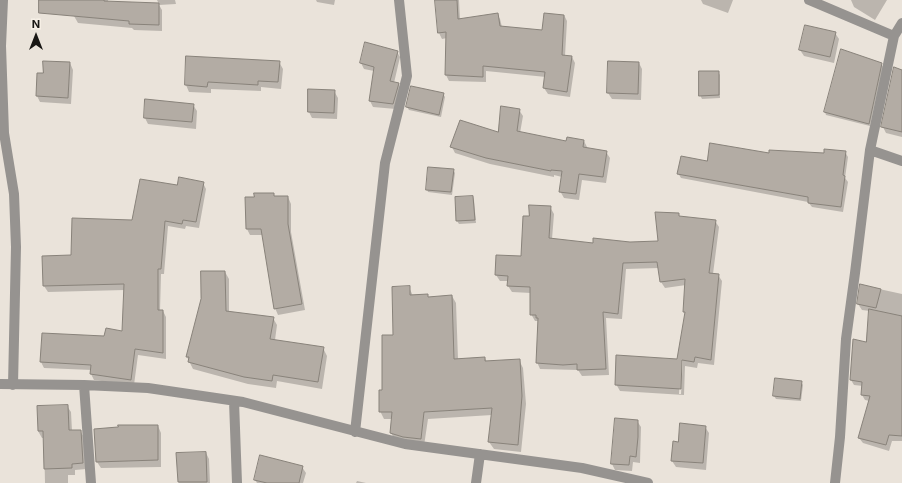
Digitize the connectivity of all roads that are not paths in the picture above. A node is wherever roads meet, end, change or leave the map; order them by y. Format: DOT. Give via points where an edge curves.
graph roads {
  1 [pos="3,0"];
  2 [pos="399,0"];
  3 [pos="809,0"];
  4 [pos="902,23"];
  5 [pos="894,36"];
  6 [pos="2,133"];
  7 [pos="870,150"];
  8 [pos="902,161"];
  9 [pos="0,384"];
  10 [pos="12,385"];
  11 [pos="84,385"];
  12 [pos="234,401"];
  13 [pos="355,432"];
  14 [pos="480,454"];
  15 [pos="91,483"];
  16 [pos="237,483"];
  17 [pos="476,483"];
  18 [pos="648,483"];
  19 [pos="835,483"];
  1 -- 6 [label="street"];
  2 -- 13 [label="street" via="407,76 385,163"];
  3 -- 5 [label="street"];
  4 -- 5 [label="street"];
  5 -- 7 [label="street"];
  6 -- 10 [label="street" via="14,194 16,247"];
  7 -- 8 [label="street"];
  7 -- 19 [label="street" via="846,340"];
  9 -- 10 [label="street"];
  10 -- 11 [label="street"];
  11 -- 12 [label="street" via="148,388"];
  11 -- 15 [label="street"];
  12 -- 13 [label="street"];
  12 -- 16 [label="street"];
  13 -- 14 [label="street" via="405,444"];
  14 -- 17 [label="street"];
  14 -- 18 [label="street" via="582,468"];
}
